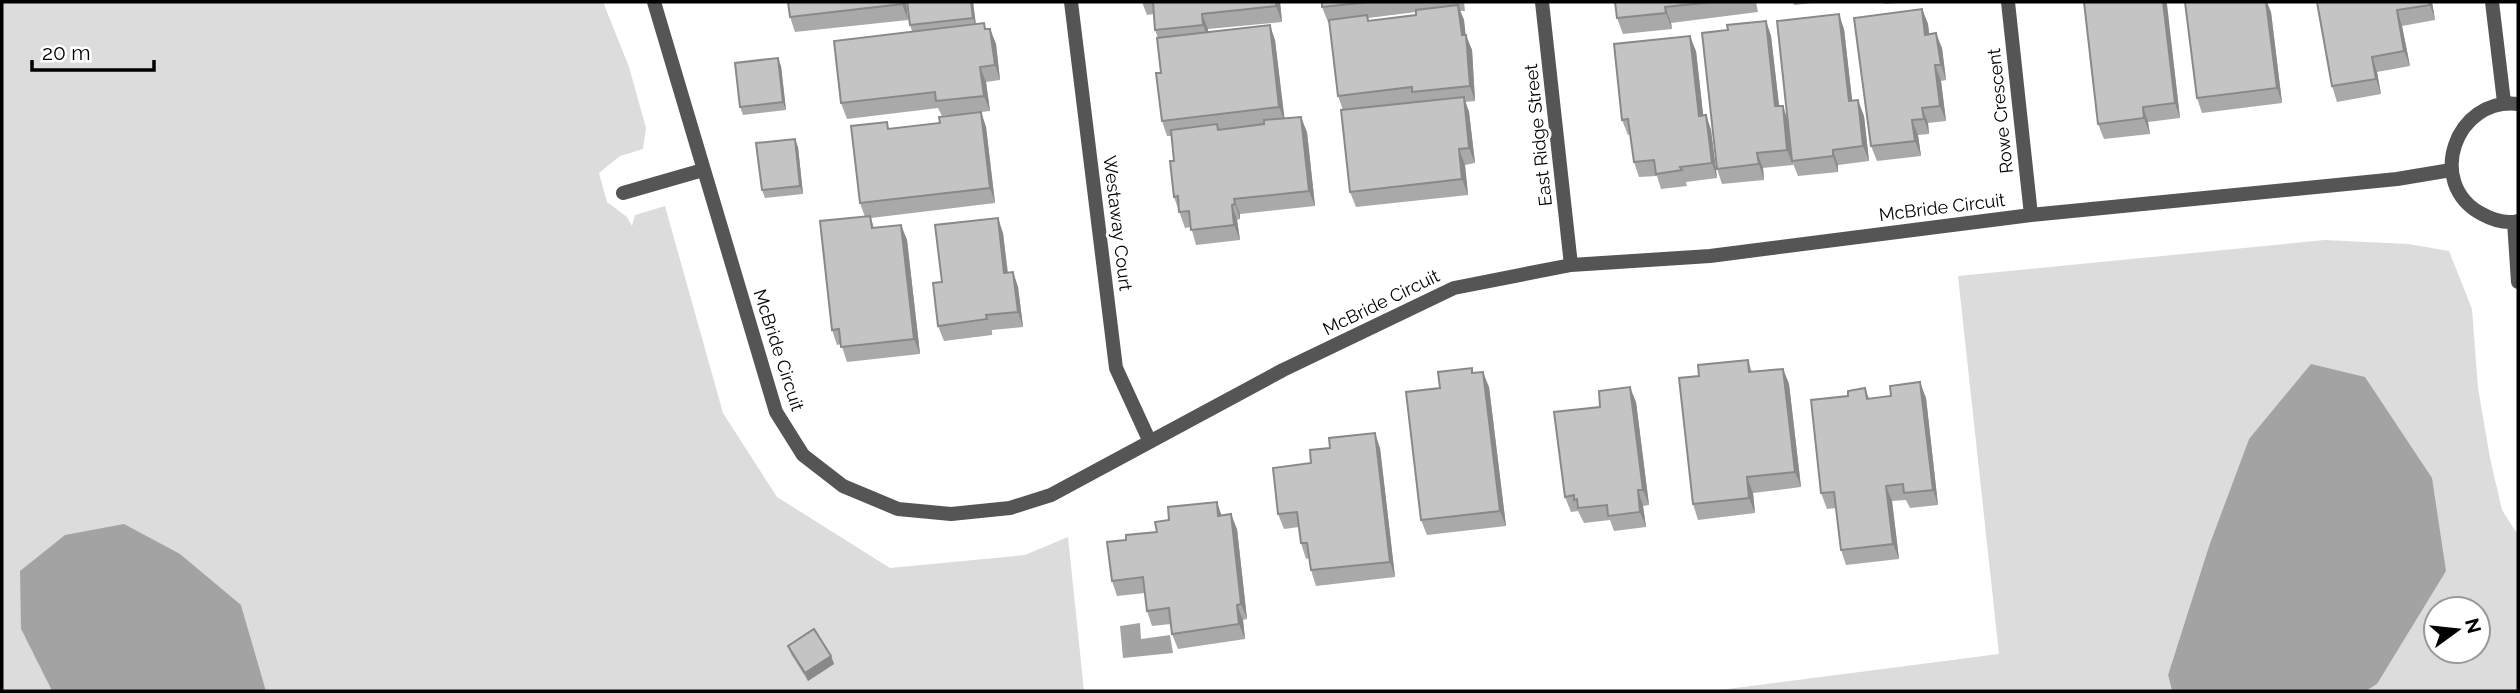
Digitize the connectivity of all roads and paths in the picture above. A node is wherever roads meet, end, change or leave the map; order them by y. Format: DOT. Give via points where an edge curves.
graph roads {
  1 [pos="654,2"];
  2 [pos="1071,2"];
  3 [pos="1542,2"];
  4 [pos="2008,2"];
  5 [pos="2492,2"];
  6 [pos="2511,103"];
  7 [pos="703,170"];
  8 [pos="2451,170"];
  9 [pos="623,192"];
  10 [pos="2031,215"];
  11 [pos="2516,222"];
  12 [pos="1572,265"];
  13 [pos="2518,282"];
  14 [pos="1150,442"];
  1 -- 7 [label="street, McBride Circuit"];
  2 -- 14 [label="street, Westaway Court" via="1116,368"];
  3 -- 12 [label="street, East Ridge Street"];
  4 -- 10 [label="street, Rowe Crescent"];
  5 -- 6 [label="street"];
  6 -- 8 [label="street" via="2475,114 2455,139"];
  7 -- 9 [label="street"];
  7 -- 14 [label="street, McBride Circuit" via="776,412 803,456 843,486 898,509 923,513 1010,508 1051,495"];
  8 -- 10 [label="street, McBride Circuit" via="2397,180"];
  8 -- 11 [label="street" via="2458,191 2473,209 2492,219"];
  10 -- 12 [label="street, McBride Circuit" via="1710,256"];
  11 -- 13 [label="street"];
  12 -- 14 [label="street, McBride Circuit" via="1454,288 1283,370"];
}
